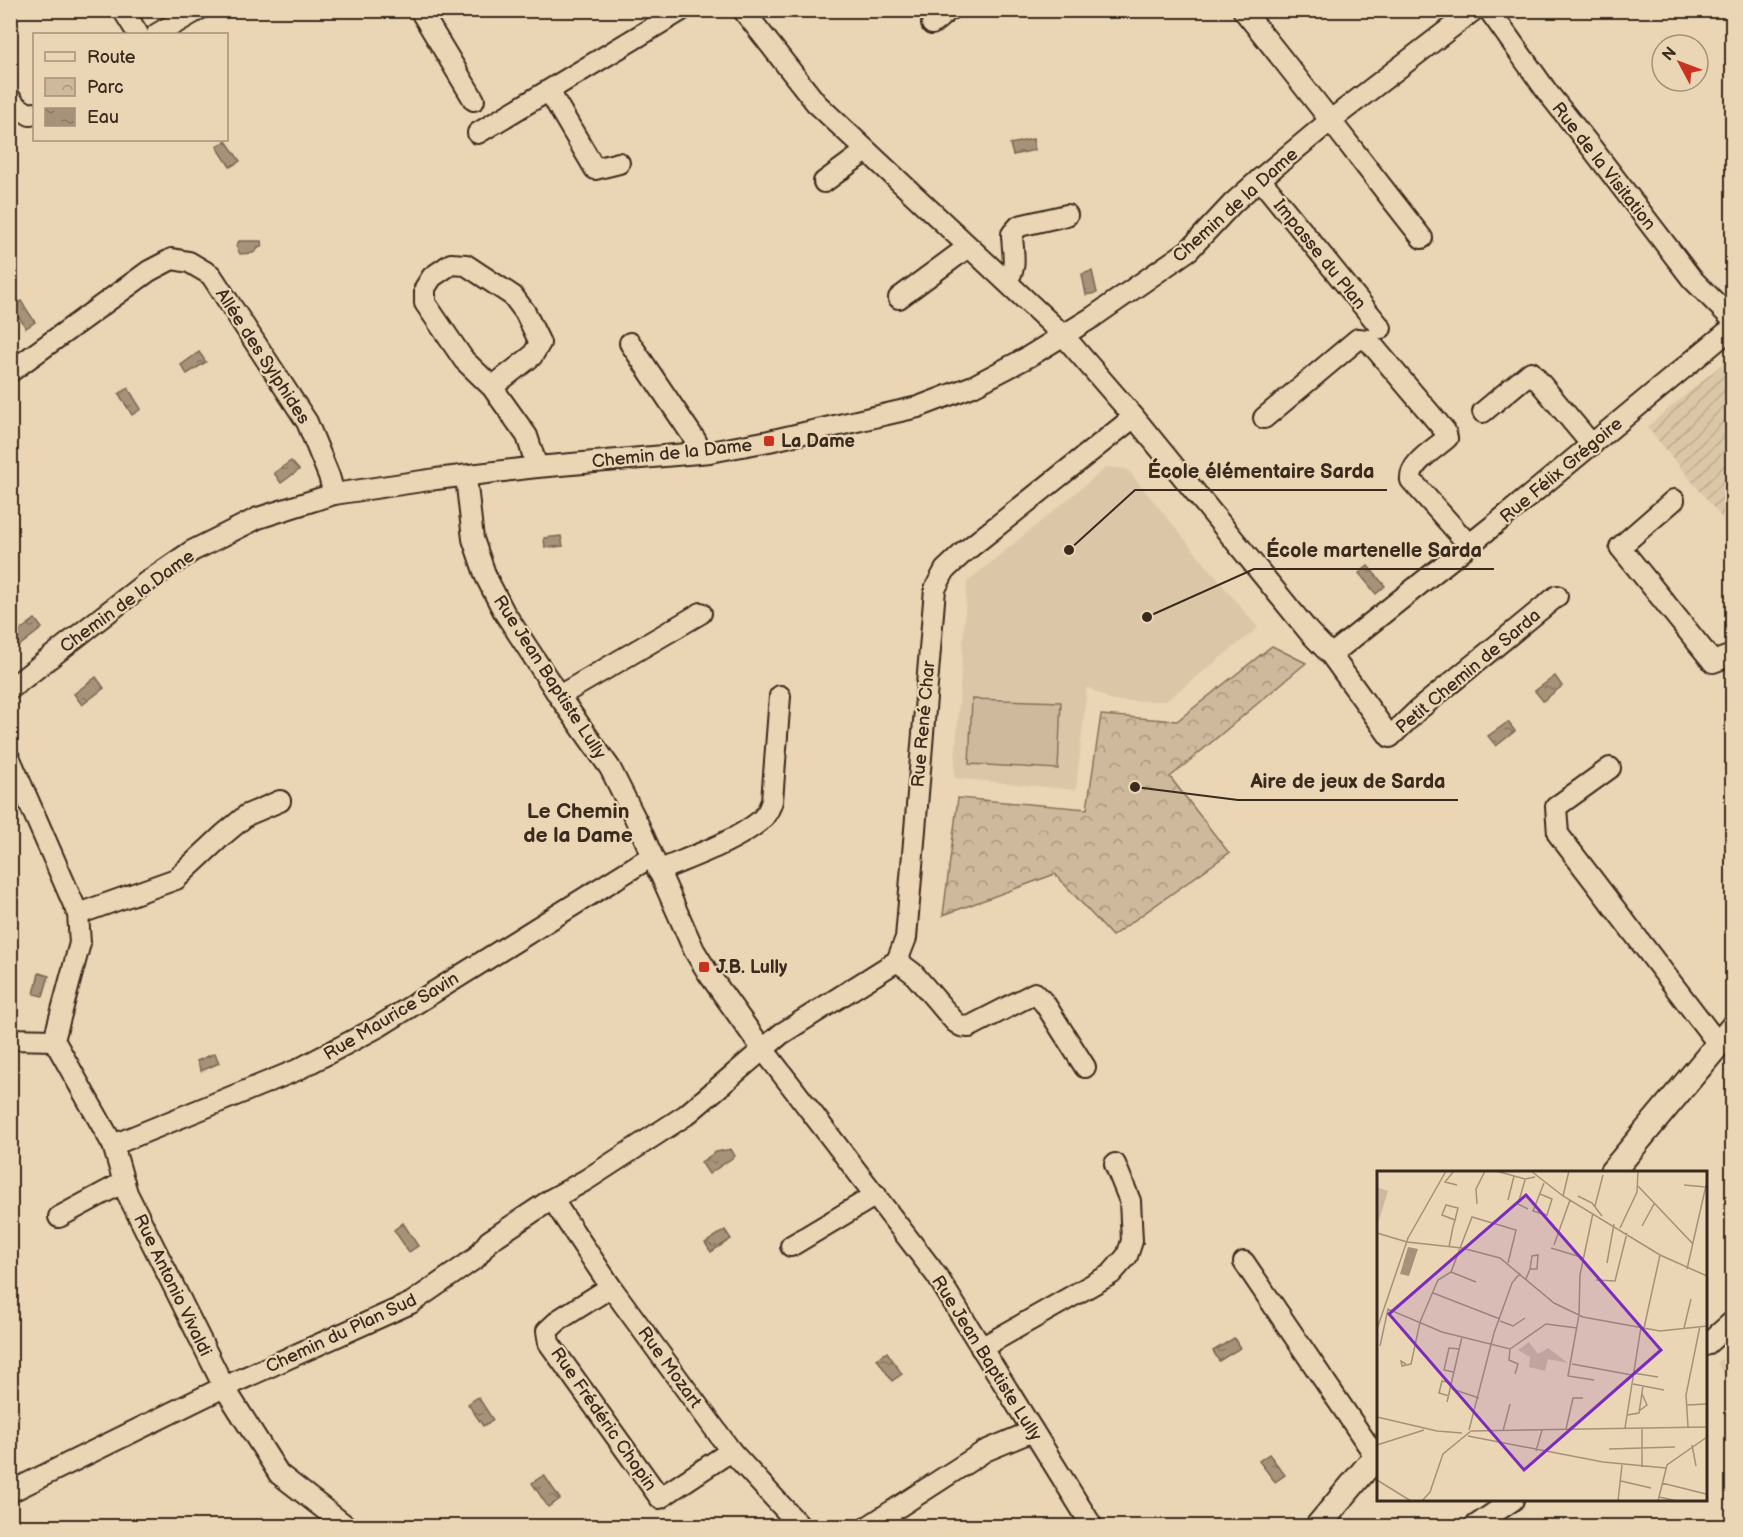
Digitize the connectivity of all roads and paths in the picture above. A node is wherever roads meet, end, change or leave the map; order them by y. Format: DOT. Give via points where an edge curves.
graph roads {
  1 [pos="123,10"];
  2 [pos="198,10"];
  3 [pos="420,10"];
  4 [pos="682,10"];
  5 [pos="743,10"];
  6 [pos="949,10"];
  7 [pos="1243,10"];
  8 [pos="1474,10"];
  9 [pos="1489,10"];
  10 [pos="932,24"];
  11 [pos="137,33"];
  12 [pos="159,33"];
  13 [pos="549,92"];
  14 [pos="10,98"];
  15 [pos="474,100"];
  16 [pos="33,114"];
  17 [pos="1331,120"];
  18 [pos="478,133"];
  19 [pos="866,151"];
  20 [pos="619,163"];
  21 [pos="1260,179"];
  22 [pos="824,182"];
  23 [pos="1067,215"];
  24 [pos="1422,238"];
  25 [pos="968,247"];
  26 [pos="1005,280"];
  27 [pos="899,298"];
  28 [pos="1731,318"];
  29 [pos="1381,328"];
  30 [pos="1063,335"];
  31 [pos="630,343"];
  32 [pos="10,372"];
  33 [pos="492,387"];
  34 [pos="1483,412"];
  35 [pos="1134,417"];
  36 [pos="1264,418"];
  37 [pos="1592,445"];
  38 [pos="698,453"];
  39 [pos="537,467"];
  40 [pos="466,477"];
  41 [pos="334,494"];
  42 [pos="1674,500"];
  43 [pos="1469,545"];
  44 [pos="1557,596"];
  45 [pos="701,613"];
  46 [pos="1331,655"];
  47 [pos="1732,655"];
  48 [pos="10,689"];
  49 [pos="559,696"];
  50 [pos="780,696"];
  51 [pos="10,759"];
  52 [pos="1610,768"];
  53 [pos="280,801"];
  54 [pos="655,863"];
  55 [pos="78,914"];
  56 [pos="897,961"];
  57 [pos="1726,1036"];
  58 [pos="10,1038"];
  59 [pos="54,1040"];
  60 [pos="764,1050"];
  61 [pos="1085,1067"];
  62 [pos="113,1145"];
  63 [pos="1115,1164"];
  64 [pos="1614,1171"];
  65 [pos="124,1182"];
  66 [pos="876,1195"];
  67 [pos="552,1199"];
  68 [pos="59,1217"];
  69 [pos="791,1246"];
  70 [pos="1244,1262"];
  71 [pos="611,1287"];
  72 [pos="1732,1322"];
  73 [pos="1707,1344"];
  74 [pos="981,1348"];
  75 [pos="224,1387"];
  76 [pos="1033,1431"];
  77 [pos="731,1451"];
  78 [pos="1377,1455"];
  79 [pos="10,1492"];
  80 [pos="1512,1501"];
  81 [pos="792,1524"];
  82 [pos="346,1527"];
  83 [pos="869,1527"];
  84 [pos="1092,1527"];
  85 [pos="1318,1527"];
  86 [pos="1475,1527"];
  1 -- 11 [label="street"];
  2 -- 12 [label="street"];
  3 -- 15 [label="street"];
  4 -- 13 [label="street"];
  5 -- 19 [label="street, Petit Chemin de Sarda" via="816,103"];
  6 -- 10 [label="street"];
  7 -- 17 [label="street"];
  8 -- 17 [label="street, Chemin de la Dame"];
  9 -- 28 [label="street, Rue de la Visitation" via="1692,279"];
  13 -- 18 [label="street"];
  13 -- 20 [label="street" via="595,169"];
  14 -- 16 [label="street" via="16,106"];
  17 -- 21 [label="street, Chemin de la Dame"];
  17 -- 24 [label="street"];
  19 -- 22 [label="street"];
  19 -- 25 [label="street, Petit Chemin de Sarda"];
  21 -- 29 [label="street, Impasse du Plan"];
  21 -- 30 [label="street, Chemin de la Dame" via="1189,250"];
  23 -- 26 [label="street" via="1019,226 1012,234 1014,268"];
  25 -- 26 [label="street, Petit Chemin de Sarda"];
  25 -- 27 [label="street"];
  26 -- 30 [label="street, Petit Chemin de Sarda"];
  28 -- 37 [label="street, Rue Félix Grégoire"];
  30 -- 35 [label="street, Petit Chemin de Sarda"];
  30 -- 38 [label="street, Chemin de la Dame" via="974,386 918,407"];
  31 -- 38 [label="street" via="696,441"];
  32 -- 41 [label="street, Allée des Sylphides" via="150,271 172,259 189,262 211,275 307,422"];
  33 -- 33 [label="street" via="532,356 540,343 513,296 466,265 451,264 432,277 425,288 426,303 464,360"];
  33 -- 39 [label="street" via="527,436"];
  34 -- 37 [label="street" via="1531,372"];
  35 -- 46 [label="street, Petit Chemin de Sarda"];
  35 -- 56 [label="street, Rue René Char" via="963,553 945,570 935,589 906,938"];
  36 -- 43 [label="street" via="1358,339 1368,340 1445,431 1447,438 1414,467 1411,480"];
  37 -- 43 [label="street, Rue Félix Grégoire"];
  38 -- 39 [label="street, Chemin de la Dame"];
  39 -- 40 [label="street, Chemin de la Dame"];
  40 -- 41 [label="street, Chemin de la Dame"];
  40 -- 49 [label="street, Rue Jean Baptiste Lully" via="473,539 486,578"];
  41 -- 48 [label="street, Chemin de la Dame" via="258,518 192,551"];
  42 -- 47 [label="street" via="1620,547 1713,662"];
  43 -- 46 [label="street, Rue Félix Grégoire"];
  44 -- 46 [label="street, Petit Chemin de Sarda" via="1390,737"];
  45 -- 49 [label="street"];
  49 -- 54 [label="street, Rue Jean Baptiste Lully" via="610,768"];
  50 -- 54 [label="street" via="768,812 734,837"];
  51 -- 55 [label="street"];
  52 -- 57 [label="street" via="1556,807 1558,834"];
  53 -- 55 [label="street" via="247,815 176,879"];
  54 -- 60 [label="street, Rue Jean Baptiste Lully" via="694,950"];
  54 -- 62 [label="street, Rue Maurice Savin" via="378,1027 297,1070"];
  55 -- 59 [label="street" via="80,943"];
  56 -- 60 [label="street" via="781,1034"];
  56 -- 61 [label="street" via="961,1026 969,1027 1035,993"];
  57 -- 64 [label="main road"];
  58 -- 59 [label="street"];
  59 -- 62 [label="street, Rue Antonio Vivaldi"];
  60 -- 66 [label="street, Rue Jean Baptiste Lully"];
  60 -- 67 [label="street, Chemin du Plan Sud" via="686,1115"];
  62 -- 65 [label="street, Rue Antonio Vivaldi"];
  63 -- 74 [label="street" via="1130,1201 1132,1241 1127,1256 1112,1274"];
  65 -- 68 [label="street"];
  65 -- 75 [label="street, Rue Antonio Vivaldi"];
  66 -- 69 [label="street"];
  66 -- 74 [label="street, Rue Jean Baptiste Lully" via="937,1276"];
  67 -- 71 [label="street, Rue Mozart"];
  67 -- 75 [label="street, Chemin du Plan Sud" via="411,1303"];
  70 -- 78 [label="street"];
  71 -- 77 [label="street, Rue Mozart"];
  71 -- 77 [label="street, Rue Frédéric Chopin" via="560,1319 547,1331 549,1343 660,1498"];
  72 -- 73 [label="street"];
  74 -- 76 [label="street, Rue Jean Baptiste Lully"];
  75 -- 79 [label="street, Chemin du Plan Sud"];
  75 -- 82 [label="street, Rue Antonio Vivaldi" via="279,1474"];
  76 -- 83 [label="street" via="985,1451"];
  76 -- 84 [label="street, Rue Jean Baptiste Lully"];
  77 -- 81 [label="street, Rue Mozart"];
  78 -- 85 [label="main road"];
  80 -- 86 [label="street"];
}
